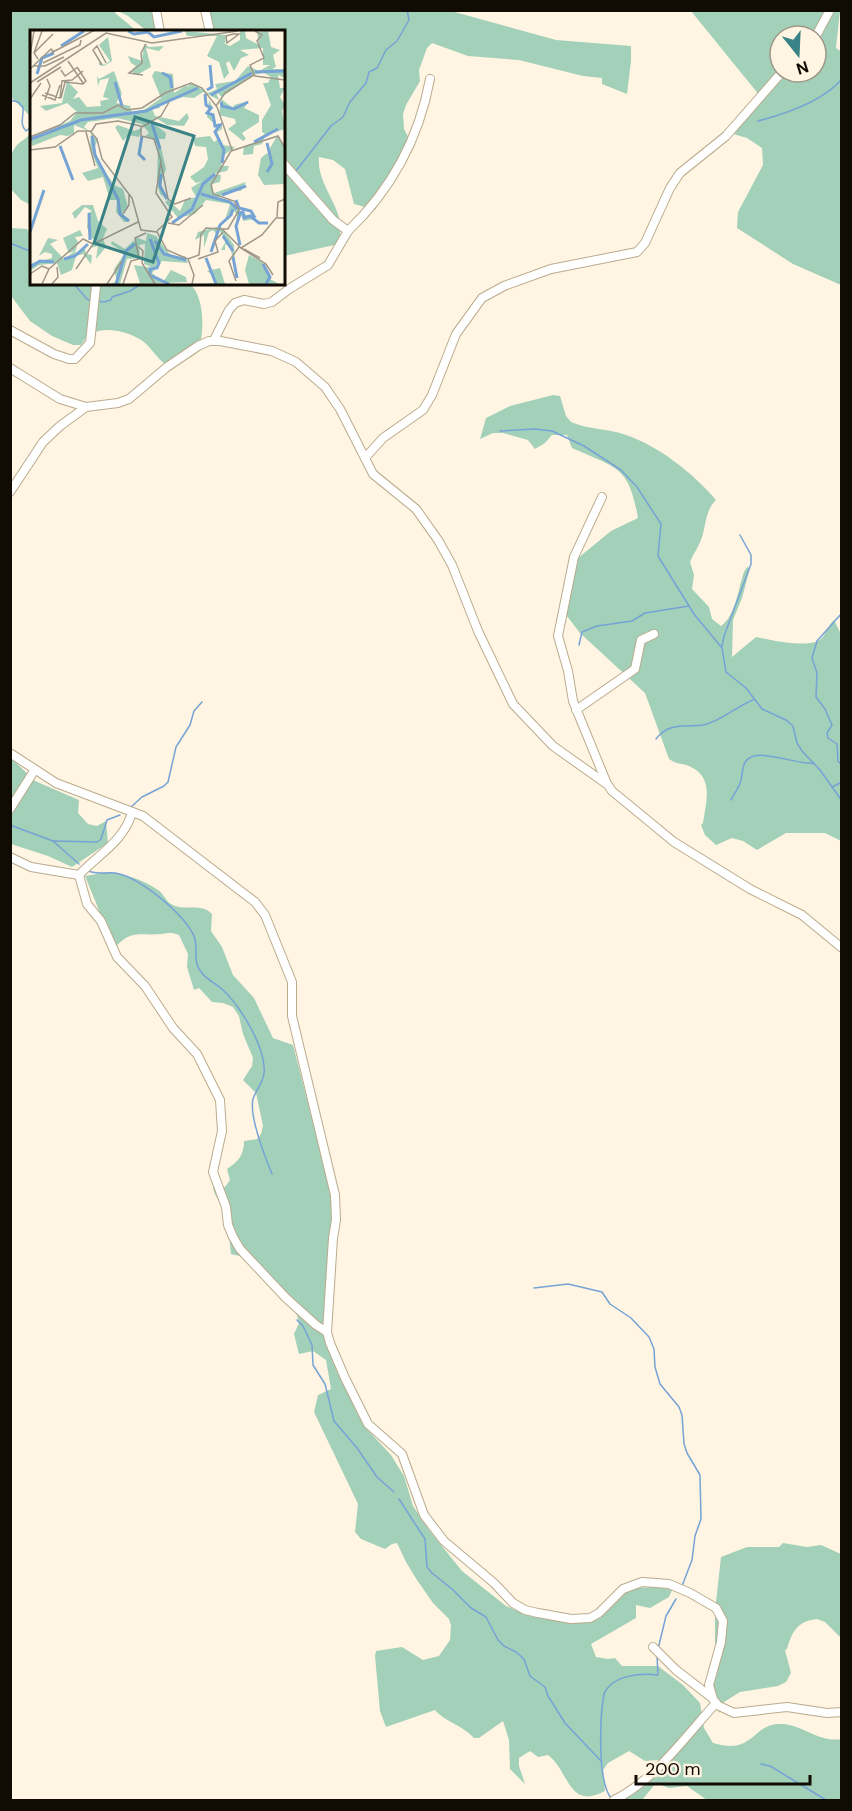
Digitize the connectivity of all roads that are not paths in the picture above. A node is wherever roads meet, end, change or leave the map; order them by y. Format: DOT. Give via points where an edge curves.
graph roads {
  1 [pos="156,10"];
  2 [pos="205,10"];
  3 [pos="830,10"];
  4 [pos="822,24"];
  5 [pos="160,30"];
  6 [pos="210,30"];
  7 [pos="430,79"];
  8 [pos="772,84"];
  9 [pos="285,165"];
  10 [pos="348,231"];
  11 [pos="96,285"];
  12 [pos="10,330"];
  13 [pos="214,340"];
  14 [pos="10,368"];
  15 [pos="86,407"];
  16 [pos="365,458"];
  17 [pos="10,492"];
  18 [pos="602,497"];
  19 [pos="654,634"];
  20 [pos="576,710"];
  21 [pos="10,753"];
  22 [pos="34,771"];
  23 [pos="608,785"];
  24 [pos="10,808"];
  25 [pos="132,812"];
  26 [pos="10,857"];
  27 [pos="78,875"];
  28 [pos="842,948"];
  29 [pos="327,1332"];
  30 [pos="653,1647"];
  31 [pos="715,1702"];
  32 [pos="842,1712"];
  33 [pos="614,1800"];
  1 -- 5 [label="street"];
  2 -- 6 [label="street"];
  3 -- 4 [label="street"];
  7 -- 10 [label="street" via="406,156 371,209"];
  8 -- 16 [label="street" via="726,136 677,178 639,250 551,269 482,298 456,334 423,410 383,438"];
  9 -- 10 [label="street" via="333,220"];
  10 -- 13 [label="street" via="328,265 272,302 235,303"];
  11 -- 12 [label="street" via="90,343 75,358 54,354"];
  13 -- 15 [label="street" via="167,367 129,399"];
  13 -- 16 [label="street" via="272,351 296,362 329,393"];
  14 -- 15 [label="street" via="60,399"];
  15 -- 17 [label="street" via="47,437"];
  16 -- 23 [label="street" via="373,474 416,509 438,540 513,704 553,746"];
  18 -- 20 [label="street" via="574,557 558,634"];
  19 -- 20 [label="street" via="641,640 635,669"];
  20 -- 23 [label="street"];
  21 -- 22 [label="street"];
  22 -- 24 [label="street"];
  22 -- 25 [label="street" via="69,789"];
  23 -- 28 [label="street" via="680,846 802,915"];
  25 -- 27 [label="street" via="120,837"];
  25 -- 29 [label="street" via="151,821 259,905 292,982 292,1016 335,1195"];
  26 -- 27 [label="street" via="32,867"];
  27 -- 29 [label="street" via="87,904 101,921 117,957 146,986 173,1028 197,1054 220,1100 222,1131 213,1172 233,1237 286,1298"];
  29 -- 31 [label="street" via="368,1424 402,1454 424,1515 444,1541 513,1603 531,1612 590,1618 622,1589 642,1582 669,1584 706,1601 720,1612 724,1625 710,1682"];
  30 -- 31 [label="street"];
  31 -- 32 [label="street" via="734,1713 787,1707"];
  31 -- 33 [label="street" via="654,1771"];
}
